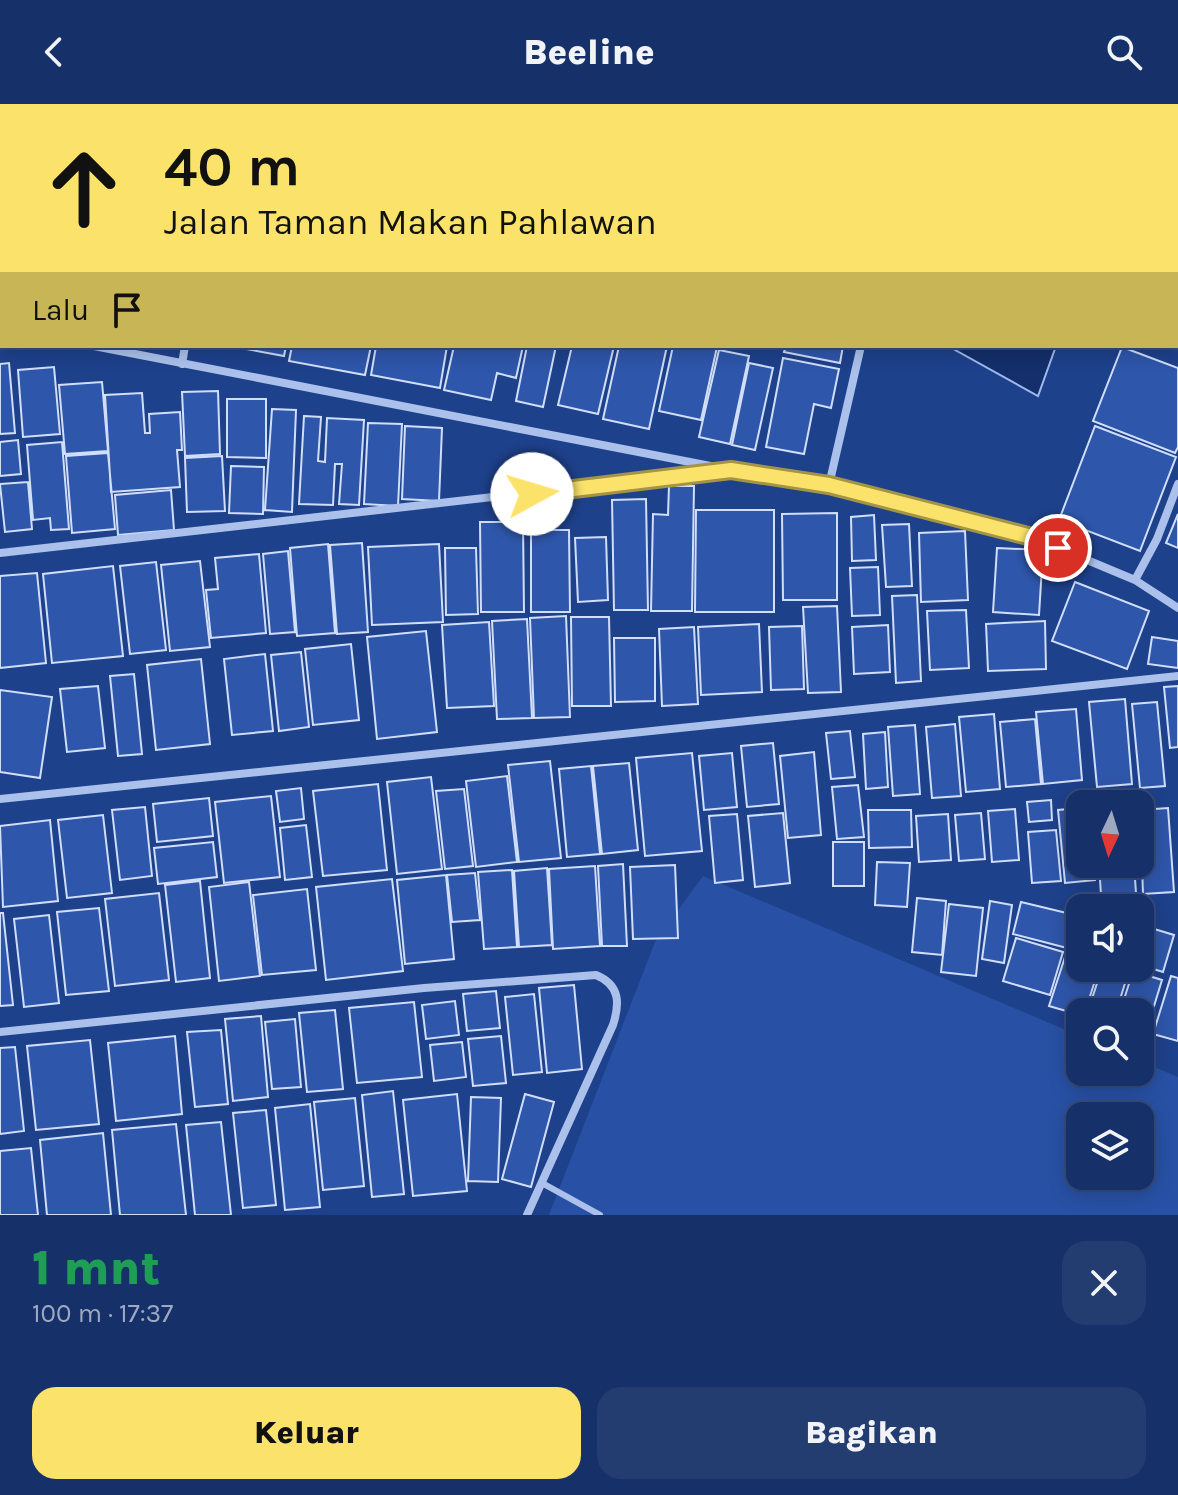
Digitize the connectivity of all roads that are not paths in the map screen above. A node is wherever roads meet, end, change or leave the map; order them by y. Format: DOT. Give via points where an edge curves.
graph roads {
  1 [pos="104,348"];
  2 [pos="185,348"];
  3 [pos="861,348"];
  4 [pos="182,364"];
  5 [pos="731,470"];
  6 [pos="1178,484"];
  7 [pos="829,485"];
  8 [pos="0,553"];
  9 [pos="1135,580"];
  10 [pos="1178,608"];
  11 [pos="1178,676"];
  12 [pos="0,799"];
  13 [pos="0,1032"];
  14 [pos="542,1183"];
  15 [pos="527,1215"];
  16 [pos="600,1215"];
  1 -- 4 [label="street"];
  2 -- 4 [label="street"];
  3 -- 7 [label="street"];
  4 -- 5 [label="street"];
  5 -- 7 [label="street"];
  5 -- 8 [label="street"];
  6 -- 9 [label="street"];
  7 -- 9 [label="street" via="1032,537"];
  9 -- 10 [label="street"];
  11 -- 12 [label="street"];
  13 -- 14 [label="street" via="596,975 612,983 618,1008"];
  14 -- 15 [label="street"];
  14 -- 16 [label="lane"];
}
